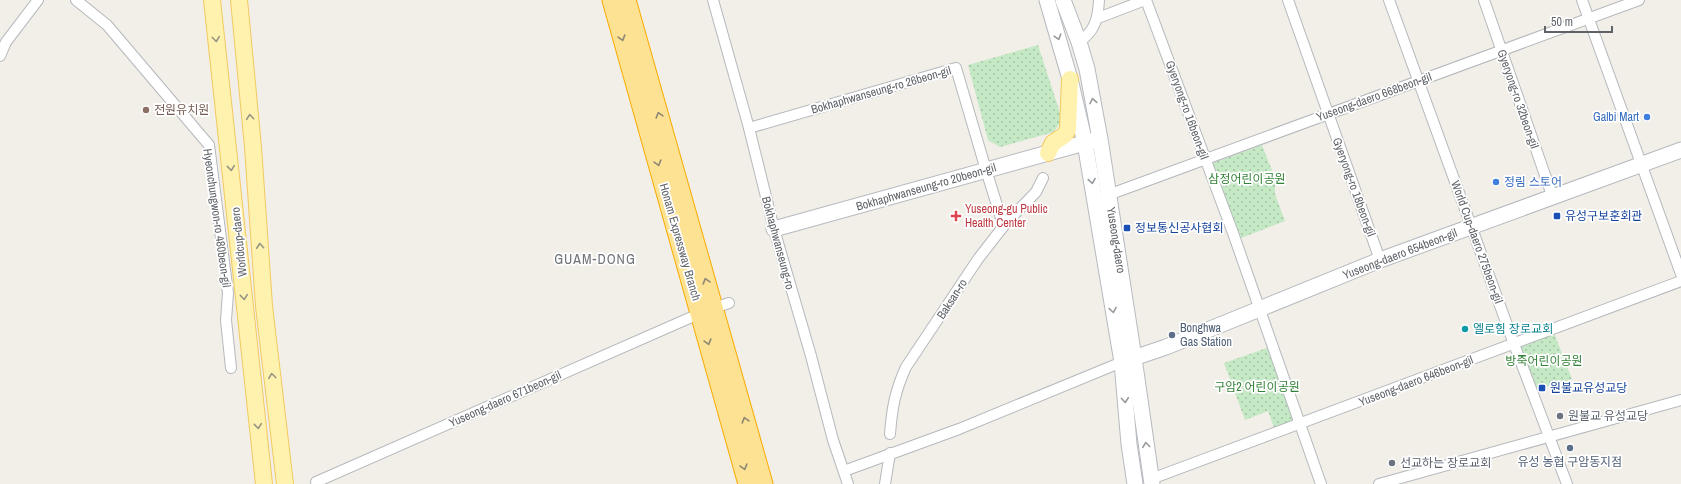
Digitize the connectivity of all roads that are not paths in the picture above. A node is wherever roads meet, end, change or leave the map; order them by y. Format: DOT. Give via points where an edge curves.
graph roads {
  1 [pos="38,0"];
  2 [pos="77,0"];
  3 [pos="212,0"];
  4 [pos="239,0"];
  5 [pos="612,0"];
  6 [pos="626,0"];
  7 [pos="713,0"];
  8 [pos="1047,0"];
  9 [pos="1063,0"];
  10 [pos="1099,0"];
  11 [pos="1146,0"];
  12 [pos="1288,0"];
  13 [pos="1389,0"];
  14 [pos="1484,0"];
  15 [pos="1582,0"];
  16 [pos="1639,0"];
  17 [pos="1098,18"];
  18 [pos="1589,19"];
  19 [pos="1079,42"];
  20 [pos="1502,51"];
  21 [pos="0,56"];
  22 [pos="1070,80"];
  23 [pos="1418,81"];
  24 [pos="1328,114"];
  25 [pos="749,128"];
  26 [pos="1088,142"];
  27 [pos="1681,150"];
  28 [pos="1048,153"];
  29 [pos="1205,160"];
  30 [pos="1642,166"];
  31 [pos="986,170"];
  32 [pos="1043,178"];
  33 [pos="1108,195"];
  34 [pos="1553,198"];
  35 [pos="1006,224"];
  36 [pos="1471,226"];
  37 [pos="774,229"];
  38 [pos="1380,260"];
  39 [pos="1681,274"];
  40 [pos="1681,281"];
  41 [pos="1260,310"];
  42 [pos="694,316"];
  43 [pos="1514,344"];
  44 [pos="1128,360"];
  45 [pos="230,368"];
  46 [pos="1681,400"];
  47 [pos="1301,424"];
  48 [pos="890,434"];
  49 [pos="1550,438"];
  50 [pos="890,453"];
  51 [pos="844,471"];
  52 [pos="316,482"];
  53 [pos="1151,482"];
  54 [pos="264,484"];
  55 [pos="285,484"];
  56 [pos="748,484"];
  57 [pos="763,484"];
  58 [pos="848,484"];
  59 [pos="885,484"];
  60 [pos="1135,484"];
  61 [pos="1321,484"];
  62 [pos="1379,484"];
  63 [pos="1567,484"];
  1 -- 21 [label="street" via="6,42"];
  2 -- 45 [label="street, Hyeonchungwon-ro 480beon-gil" via="107,25 208,145 228,293 226,320"];
  3 -- 54 [label="main road, Worldcup-daero, one-way"];
  55 -- 4 [label="main road, Worldcup-daero, one-way" via="264,306"];
  5 -- 56 [label="highway, Honam Expressway Branch, one-way"];
  57 -- 6 [label="highway, Honam Expressway Branch, one-way"];
  7 -- 25 [label="street, Bokhaphwanseung-ro"];
  8 -- 22 [label="street, Yuseong-daero, one-way"];
  9 -- 19 [label="street, Yuseong-daero"];
  10 -- 17 [label="street"];
  11 -- 17 [label="street"];
  11 -- 29 [label="street, Gyeryong-ro 16beon-gil"];
  12 -- 24 [label="street, Gyeryong-ro 18beon-gil"];
  13 -- 23 [label="street, World Cup-daero 275beon-gil"];
  14 -- 20 [label="street, Gyeryong-ro 32beon-gil"];
  15 -- 18 [label="street"];
  16 -- 18 [label="street, Yuseong-daero 668beon-gil"];
  17 -- 19 [label="street" via="1088,36"];
  18 -- 20 [label="street, Yuseong-daero 668beon-gil"];
  18 -- 30 [label="street"];
  26 -- 19 [label="street, Yuseong-daero, one-way" via="1087,69"];
  20 -- 23 [label="street, Yuseong-daero 668beon-gil"];
  20 -- 34 [label="street, Gyeryong-ro 32beon-gil"];
  22 -- 26 [label="street, Yuseong-daero"];
  22 -- 28 [label="main road" via="1068,130 1053,143"];
  23 -- 24 [label="street, Yuseong-daero 668beon-gil"];
  23 -- 36 [label="street, World Cup-daero 275beon-gil"];
  24 -- 29 [label="street, Yuseong-daero 668beon-gil"];
  24 -- 38 [label="street, Gyeryong-ro 18beon-gil"];
  25 -- 31 [label="street, Bokhaphwanseung-ro 26beon-gil" via="956,68"];
  25 -- 37 [label="street, Bokhaphwanseung-ro"];
  26 -- 28 [label="street, Bokhaphwanseung-ro 20beon-gil"];
  26 -- 33 [label="street, Yuseong-daero"];
  26 -- 44 [label="street, Yuseong-daero, one-way"];
  27 -- 30 [label="street, Yuseong-daero 654beon-gil"];
  28 -- 31 [label="street, Bokhaphwanseung-ro 20beon-gil"];
  29 -- 33 [label="street, Yuseong-daero 668beon-gil"];
  29 -- 41 [label="street, Gyeryong-ro 16beon-gil"];
  30 -- 34 [label="street, Yuseong-daero 654beon-gil"];
  30 -- 39 [label="street"];
  31 -- 35 [label="street"];
  31 -- 37 [label="street, Bokhaphwanseung-ro 20beon-gil"];
  32 -- 35 [label="street, Baksan-ro" via="1036,192"];
  33 -- 44 [label="street, Yuseong-daero"];
  34 -- 36 [label="street, Yuseong-daero 654beon-gil"];
  35 -- 48 [label="street, Baksan-ro" via="978,259 906,368 894,401"];
  36 -- 38 [label="street, Yuseong-daero 654beon-gil"];
  36 -- 43 [label="street, World Cup-daero 275beon-gil"];
  37 -- 51 [label="street, Bokhaphwanseung-ro"];
  38 -- 41 [label="street, Yuseong-daero 654beon-gil"];
  40 -- 43 [label="street, Yuseong-daero 646beon-gil"];
  41 -- 44 [label="street, Yuseong-daero 654beon-gil" via="1166,348"];
  41 -- 47 [label="street, Gyeryong-ro 16beon-gil"];
  42 -- 52 [label="street, Yuseong-daero 671beon-gil"];
  43 -- 47 [label="street, Yuseong-daero 646beon-gil"];
  43 -- 49 [label="street, World Cup-daero 275beon-gil"];
  44 -- 50 [label="street" via="959,429"];
  53 -- 44 [label="street, Yuseong-daero, one-way"];
  44 -- 60 [label="street, Yuseong-daero, one-way" via="1129,444"];
  46 -- 49 [label="street"];
  47 -- 53 [label="street, Yuseong-daero 646beon-gil"];
  47 -- 61 [label="street, Gyeryong-ro 16beon-gil"];
  49 -- 62 [label="street"];
  49 -- 63 [label="street, World Cup-daero 275beon-gil"];
  50 -- 51 [label="street"];
  50 -- 59 [label="street"];
  51 -- 58 [label="street, Bokhaphwanseung-ro"];
}
